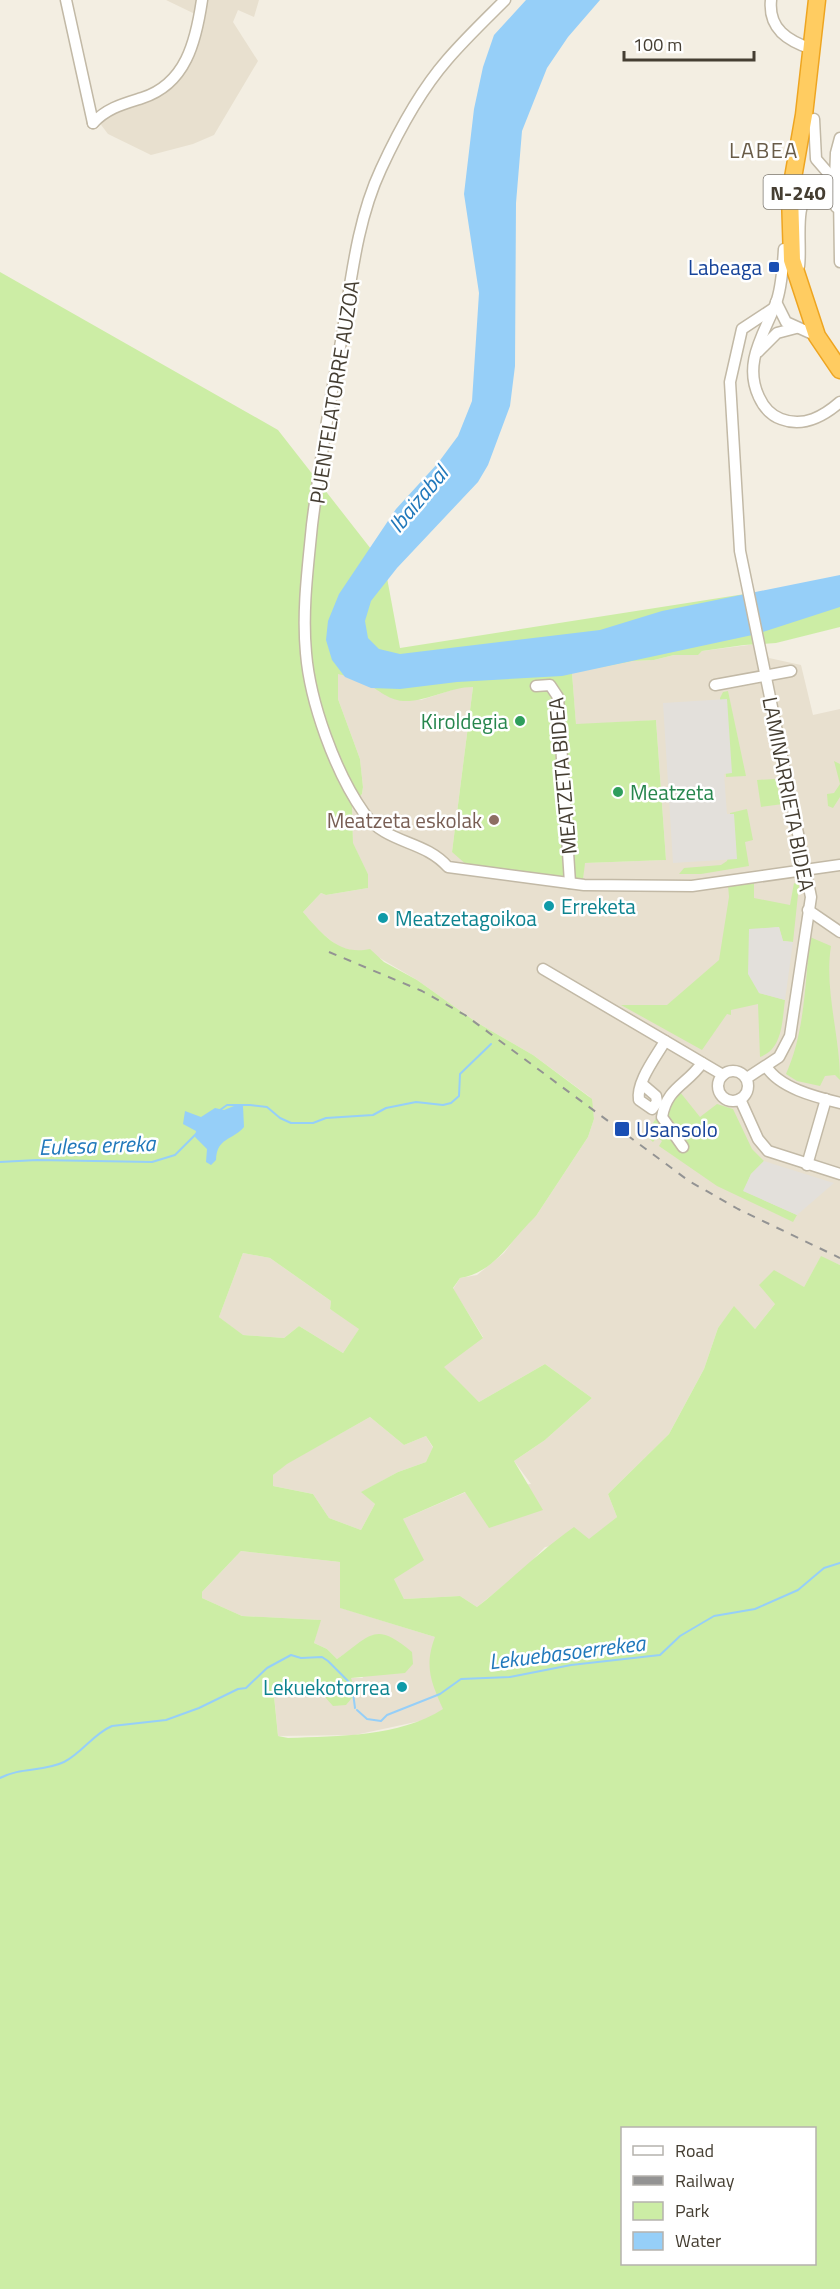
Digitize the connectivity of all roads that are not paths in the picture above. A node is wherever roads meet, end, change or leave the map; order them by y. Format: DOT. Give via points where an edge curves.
graph roads {
  1 [pos="66,0"];
  2 [pos="202,0"];
  3 [pos="505,0"];
  4 [pos="771,0"];
  5 [pos="817,0"];
  6 [pos="828,0"];
  7 [pos="812,49"];
  8 [pos="814,119"];
  9 [pos="840,138"];
  10 [pos="836,153"];
  11 [pos="816,159"];
  12 [pos="835,181"];
  13 [pos="789,212"];
  14 [pos="838,213"];
  15 [pos="840,262"];
  16 [pos="799,266"];
  17 [pos="800,290"];
  18 [pos="775,305"];
  19 [pos="758,327"];
  20 [pos="796,328"];
  21 [pos="777,333"];
  22 [pos="817,336"];
  23 [pos="754,357"];
  24 [pos="836,364"];
  25 [pos="839,403"];
  26 [pos="791,671"];
  27 [pos="765,675"];
  28 [pos="715,685"];
  29 [pos="536,686"];
  30 [pos="366,816"];
  31 [pos="840,865"];
  32 [pos="804,870"];
  33 [pos="570,883"];
  34 [pos="808,910"];
  35 [pos="840,932"];
  36 [pos="543,969"];
  37 [pos="665,1041"];
  38 [pos="702,1063"];
  39 [pos="766,1066"];
  40 [pos="723,1075"];
  41 [pos="747,1078"];
  42 [pos="642,1084"];
  43 [pos="740,1099"];
  44 [pos="826,1099"];
  45 [pos="840,1103"];
  46 [pos="683,1147"];
  47 [pos="807,1165"];
  48 [pos="840,1174"];
  1 -- 2 [label="street" via="93,123 103,112 162,90 176,77 188,57"];
  3 -- 30 [label="street, PUENTELATORRE AUZOA" via="445,61 404,124 380,171 359,236 322,447 304,614 306,652 311,693 332,752"];
  4 -- 7 [label="street" via="772,21 779,32"];
  5 -- 7 [label="highway, N-240"];
  6 -- 8 [label="highway, N-240"];
  7 -- 13 [label="highway, N-240"];
  8 -- 11 [label="street"];
  8 -- 16 [label="highway, N-240" via="797,200"];
  9 -- 10 [label="street"];
  10 -- 11 [label="street" via="827,159"];
  10 -- 12 [label="street"];
  11 -- 12 [label="street"];
  12 -- 14 [label="street"];
  13 -- 17 [label="highway, N-240" via="792,260"];
  13 -- 18 [label="street"];
  14 -- 15 [label="street"];
  14 -- 16 [label="street" via="829,192 817,186 807,192 801,217"];
  16 -- 17 [label="highway, N-240"];
  17 -- 22 [label="highway, N-240"];
  18 -- 19 [label="street"];
  18 -- 20 [label="street" via="786,322"];
  19 -- 21 [label="street"];
  19 -- 23 [label="street"];
  19 -- 27 [label="street, LAMINARRIETA BIDEA" via="740,337 730,382 737,526"];
  20 -- 21 [label="street"];
  20 -- 22 [label="street"];
  21 -- 23 [label="street"];
  22 -- 24 [label="highway, N-240"];
  23 -- 25 [label="street" via="757,393 772,415 796,423 810,421"];
  26 -- 27 [label="street"];
  27 -- 28 [label="street"];
  27 -- 32 [label="street, LAMINARRIETA BIDEA"];
  29 -- 33 [label="street, MEATZETA BIDEA" via="550,685 558,697"];
  30 -- 33 [label="street, MEATZETA BIDEA" via="389,837 436,854 448,867"];
  31 -- 32 [label="street, MEATZETA BIDEA"];
  32 -- 33 [label="street, MEATZETA BIDEA" via="692,886"];
  32 -- 34 [label="street, LAMINARRIETA BIDEA" via="810,890"];
  34 -- 35 [label="street"];
  34 -- 39 [label="street, LAMINARRIETA BIDEA" via="790,1036 785,1050"];
  36 -- 37 [label="street"];
  37 -- 38 [label="street"];
  37 -- 42 [label="street"];
  38 -- 40 [label="street"];
  38 -- 46 [label="street" via="671,1092 664,1108 662,1117"];
  39 -- 41 [label="street, LAMINARRIETA BIDEA"];
  39 -- 44 [label="street" via="772,1076"];
  40 -- 41 [label="street" via="735,1071"];
  40 -- 43 [label="street" via="718,1083 722,1096 731,1101"];
  41 -- 43 [label="street" via="748,1088"];
  43 -- 47 [label="street" via="758,1139 768,1151"];
  44 -- 45 [label="street"];
  44 -- 47 [label="street"];
  47 -- 48 [label="street"];
}
